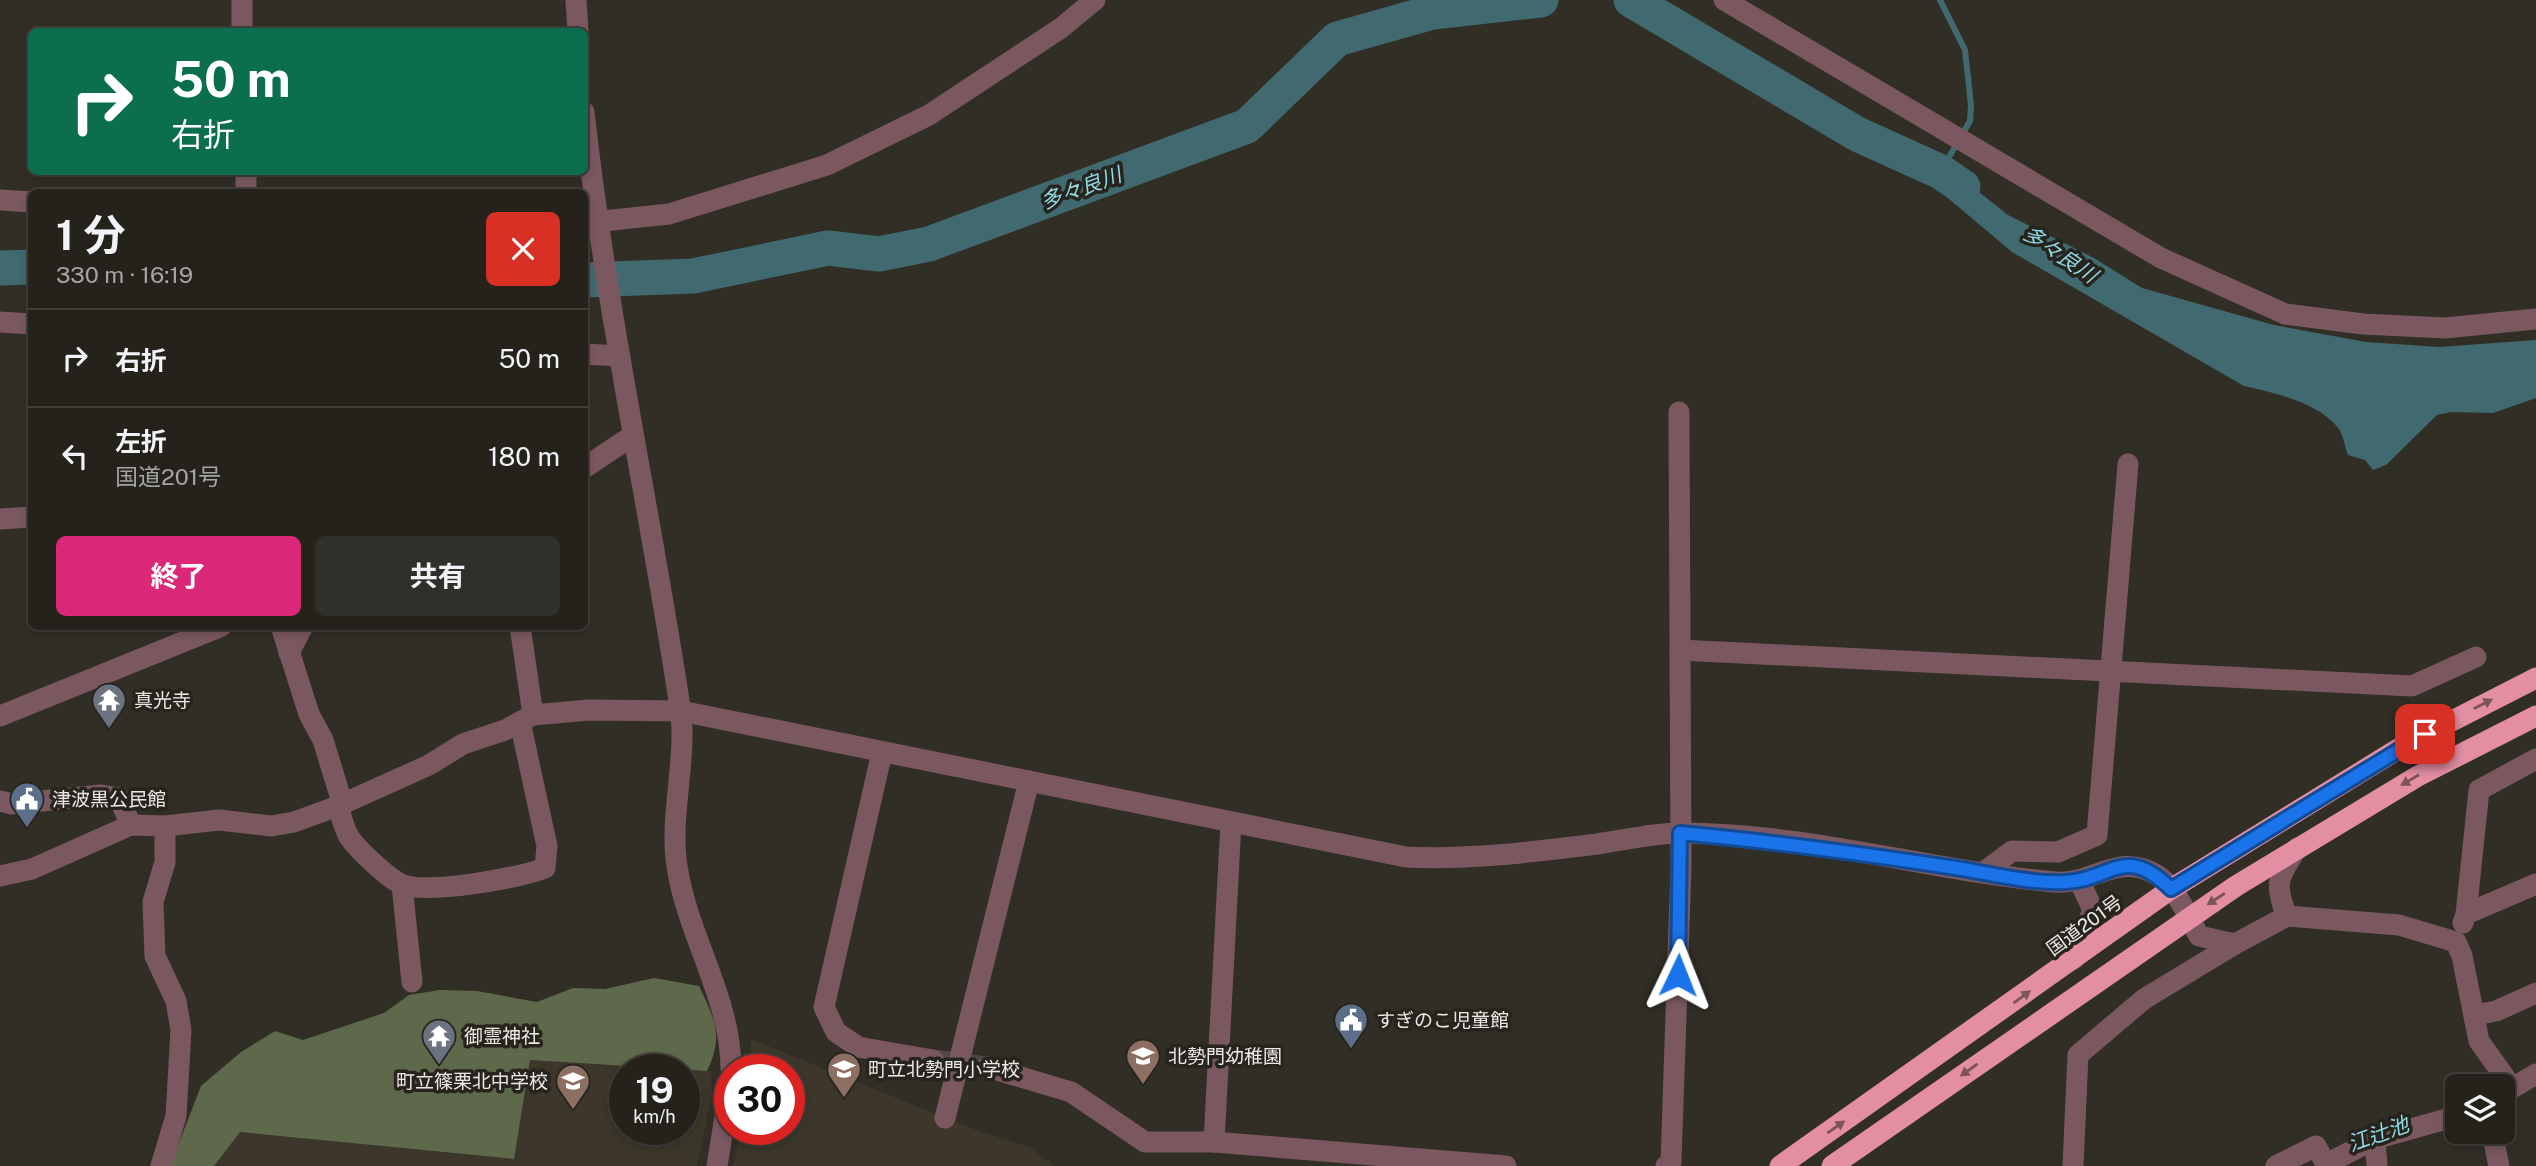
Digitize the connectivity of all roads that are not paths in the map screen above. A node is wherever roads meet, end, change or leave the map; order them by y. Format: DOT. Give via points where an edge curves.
graph roads {
  1 [pos="242,0"];
  2 [pos="576,0"];
  3 [pos="1095,0"];
  4 [pos="1724,0"];
  5 [pos="242,28"];
  6 [pos="578,28"];
  7 [pos="588,163"];
  8 [pos="0,200"];
  9 [pos="28,202"];
  10 [pos="593,227"];
  11 [pos="2536,319"];
  12 [pos="0,322"];
  13 [pos="28,324"];
  14 [pos="618,351"];
  15 [pos="588,354"];
  16 [pos="1679,412"];
  17 [pos="632,436"];
  18 [pos="2128,464"];
  19 [pos="588,465"];
  20 [pos="28,517"];
  21 [pos="0,519"];
  22 [pos="212,630"];
  23 [pos="282,630"];
  24 [pos="301,630"];
  25 [pos="520,630"];
  26 [pos="1680,649"];
  27 [pos="289,653"];
  28 [pos="2476,657"];
  29 [pos="2111,671"];
  30 [pos="2536,678"];
  31 [pos="681,711"];
  32 [pos="0,716"];
  33 [pos="2536,716"];
  34 [pos="527,718"];
  35 [pos="883,752"];
  36 [pos="2536,759"];
  37 [pos="1029,781"];
  38 [pos="0,802"];
  39 [pos="340,804"];
  40 [pos="1231,822"];
  41 [pos="131,825"];
  42 [pos="165,826"];
  43 [pos="1680,833"];
  44 [pos="2297,848"];
  45 [pos="1984,872"];
  46 [pos="0,876"];
  47 [pos="2079,880"];
  48 [pos="2536,884"];
  49 [pos="402,885"];
  50 [pos="2171,889"];
  51 [pos="2466,914"];
  52 [pos="2287,916"];
  53 [pos="2188,917"];
  54 [pos="2456,942"];
  55 [pos="2235,943"];
  56 [pos="2074,959"];
  57 [pos="411,982"];
  58 [pos="2536,993"];
  59 [pos="2474,1015"];
  60 [pos="729,1054"];
  61 [pos="933,1060"];
  62 [pos="987,1067"];
  63 [pos="2498,1074"];
  64 [pos="2536,1074"];
  65 [pos="2515,1086"];
  66 [pos="945,1118"];
  67 [pos="2445,1119"];
  68 [pos="2375,1139"];
  69 [pos="1214,1142"];
  70 [pos="2494,1144"];
  71 [pos="720,1145"];
  72 [pos="2324,1165"];
  73 [pos="161,1166"];
  74 [pos="716,1166"];
  75 [pos="1506,1166"];
  76 [pos="1666,1166"];
  77 [pos="1780,1166"];
  78 [pos="1832,1166"];
  79 [pos="2073,1166"];
  80 [pos="2276,1166"];
  81 [pos="2378,1166"];
  82 [pos="2499,1166"];
  1 -- 5 [label="street"];
  2 -- 6 [label="street"];
  3 -- 10 [label="street" via="1061,28 929,115 827,165 670,214"];
  4 -- 11 [label="street" via="2161,258 2285,314 2445,328"];
  7 -- 10 [label="street"];
  8 -- 9 [label="street"];
  10 -- 14 [label="street"];
  12 -- 13 [label="street"];
  14 -- 15 [label="street"];
  14 -- 17 [label="street"];
  16 -- 26 [label="street"];
  17 -- 19 [label="street"];
  17 -- 31 [label="street"];
  18 -- 29 [label="street"];
  20 -- 21 [label="street"];
  22 -- 32 [label="street"];
  23 -- 27 [label="street"];
  24 -- 27 [label="street"];
  25 -- 34 [label="street"];
  26 -- 29 [label="street"];
  26 -- 43 [label="street"];
  27 -- 39 [label="street" via="309,714 323,740"];
  28 -- 29 [label="street" via="2412,686"];
  29 -- 45 [label="street" via="2097,835 2058,852 2012,851"];
  50 -- 30 [label="highway, 国道201号, one-way" via="2403,746"];
  31 -- 34 [label="street" via="589,710"];
  31 -- 35 [label="street"];
  31 -- 60 [label="street" via="676,864 687,911 726,1023"];
  33 -- 44 [label="highway, one-way" via="2418,776"];
  34 -- 39 [label="street"];
  34 -- 49 [label="street" via="547,846 545,868 522,876 439,887"];
  35 -- 37 [label="street"];
  35 -- 61 [label="street" via="824,1007 836,1032 859,1047"];
  36 -- 51 [label="street" via="2479,790"];
  37 -- 40 [label="street"];
  37 -- 66 [label="street"];
  38 -- 41 [label="street" via="101,795 119,798"];
  39 -- 42 [label="street" via="271,826 219,820"];
  39 -- 49 [label="street" via="348,836"];
  40 -- 43 [label="street" via="1406,858 1509,855"];
  40 -- 69 [label="street"];
  41 -- 42 [label="street"];
  41 -- 46 [label="street" via="32,869"];
  42 -- 73 [label="street" via="165,862 153,902 155,956 176,1001 181,1030 176,1116"];
  43 -- 45 [label="street" via="1776,841"];
  43 -- 76 [label="street" via="1671,1162"];
  44 -- 52 [label="street" via="2278,878"];
  44 -- 53 [label="highway, one-way"];
  45 -- 47 [label="street" via="2048,881"];
  47 -- 50 [label="street" via="2120,865 2134,866 2158,876"];
  47 -- 56 [label="street" via="2093,910"];
  48 -- 51 [label="street"];
  49 -- 57 [label="street"];
  50 -- 53 [label="street"];
  50 -- 56 [label="highway, 国道201号"];
  51 -- 54 [label="street"];
  52 -- 54 [label="street" via="2399,925"];
  52 -- 55 [label="street"];
  53 -- 55 [label="street" via="2199,936"];
  53 -- 78 [label="highway, one-way"];
  54 -- 59 [label="street"];
  55 -- 79 [label="street" via="2144,999 2078,1055"];
  77 -- 56 [label="highway, 国道201号, one-way"];
  58 -- 59 [label="street" via="2496,1011"];
  59 -- 63 [label="street" via="2479,1041"];
  62 -- 69 [label="street" via="1071,1092 1145,1142"];
  64 -- 65 [label="street"];
  67 -- 68 [label="street"];
  68 -- 72 [label="street"];
  68 -- 81 [label="street"];
  69 -- 75 [label="street"];
  70 -- 82 [label="street"];
  71 -- 74 [label="street"];
  72 -- 80 [label="street" via="2316,1146"];
}
